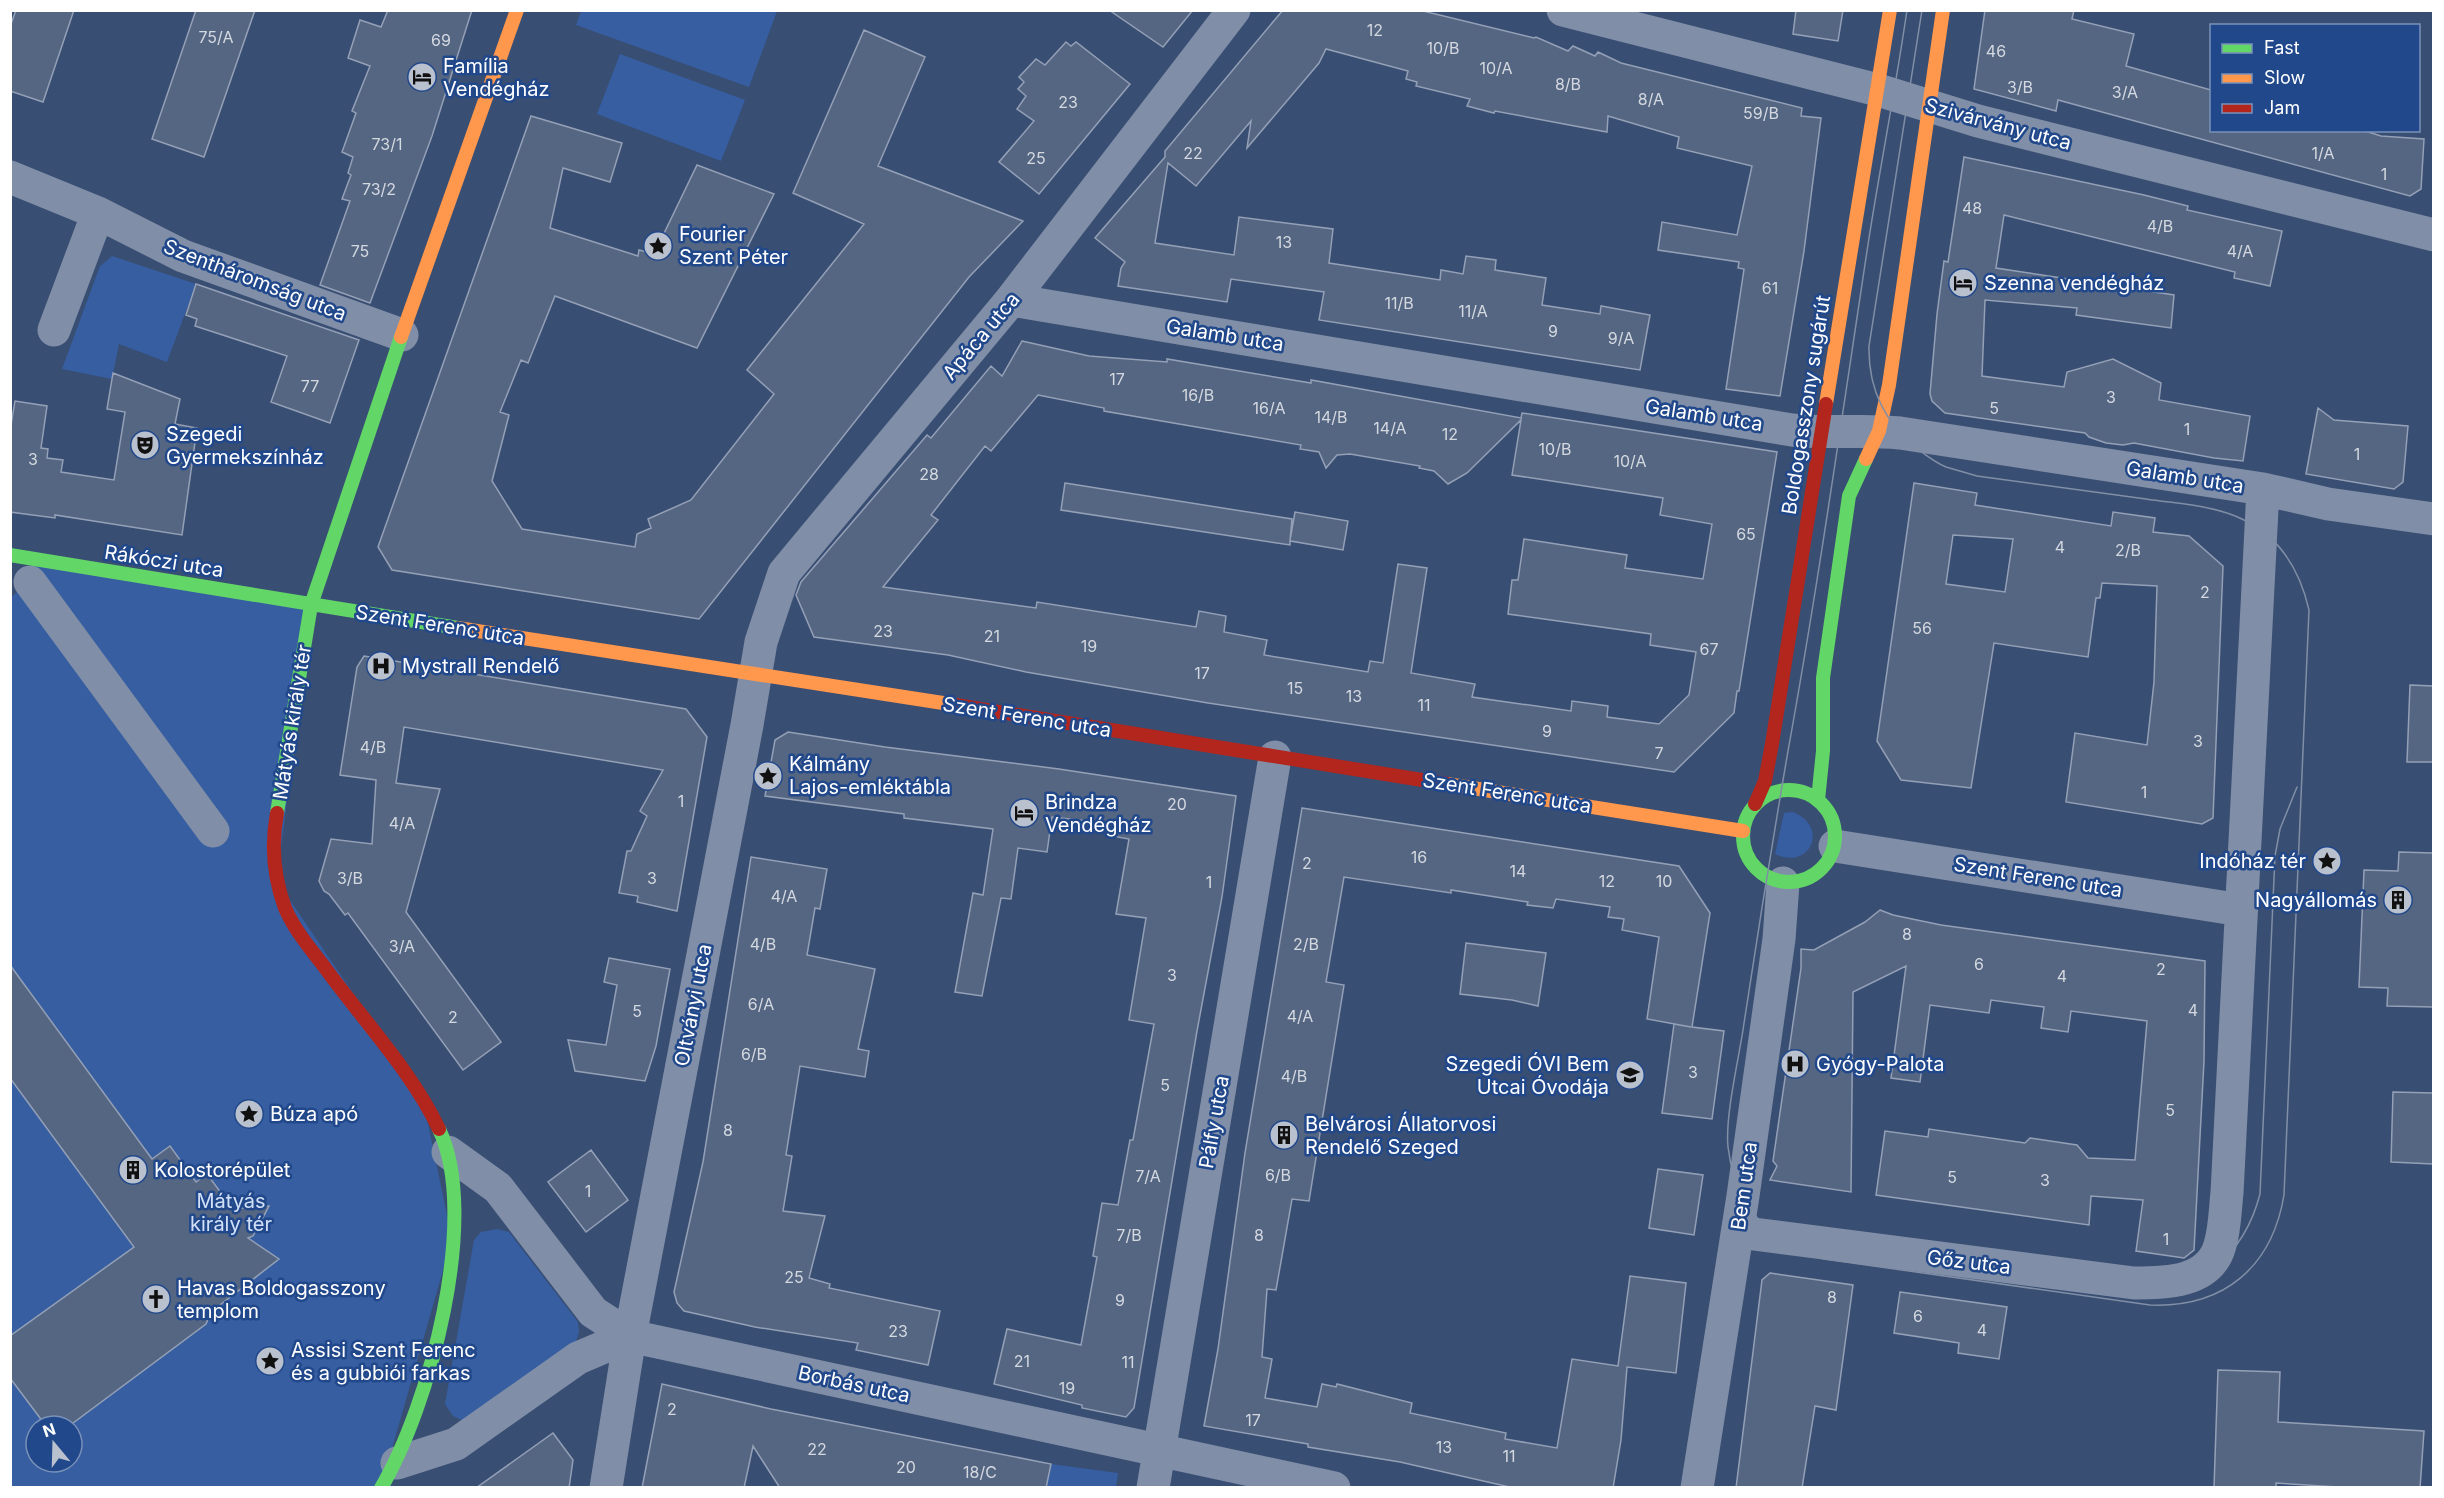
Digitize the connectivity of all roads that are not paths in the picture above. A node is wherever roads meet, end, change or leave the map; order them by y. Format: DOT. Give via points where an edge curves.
graph roads {
  1 [pos="517,10"];
  2 [pos="1234,10"];
  3 [pos="1563,10"];
  4 [pos="1890,10"];
  5 [pos="1943,10"];
  6 [pos="1878,90"];
  7 [pos="1929,106"];
  8 [pos="10,177"];
  9 [pos="98,213"];
  10 [pos="2433,235"];
  11 [pos="1011,300"];
  12 [pos="54,330"];
  13 [pos="402,335"];
  14 [pos="1879,431"];
  15 [pos="1821,433"];
  16 [pos="2263,489"];
  17 [pos="2433,519"];
  18 [pos="21,573"];
  19 [pos="311,605"];
  20 [pos="755,673"];
  21 [pos="1275,757"];
  22 [pos="1818,800"];
  23 [pos="1755,804"];
  24 [pos="213,831"];
  25 [pos="1743,831"];
  26 [pos="1835,846"];
  27 [pos="1783,883"];
  28 [pos="2241,910"];
  29 [pos="448,1152"];
  30 [pos="1738,1232"];
  31 [pos="630,1336"];
  32 [pos="1159,1450"];
  33 [pos="389,1475"];
  34 [pos="606,1488"];
  35 [pos="1153,1488"];
  36 [pos="1334,1488"];
  37 [pos="1697,1488"];
  1 -- 13 [label="street"];
  2 -- 11 [label="street, Apáca utca"];
  3 -- 6 [label="street, Szivárvány utca"];
  4 -- 6 [label="street, Boldogasszony sugárút"];
  5 -- 7 [label="street"];
  6 -- 7 [label="street, Szivárvány utca"];
  6 -- 15 [label="street, Boldogasszony sugárút"];
  7 -- 10 [label="street, Szivárvány utca"];
  7 -- 14 [label="street"];
  8 -- 9 [label="street, Szentháromság utca"];
  9 -- 12 [label="street"];
  9 -- 13 [label="street, Szentháromság utca" via="183,256"];
  11 -- 15 [label="street, Galamb utca"];
  11 -- 20 [label="street, Apáca utca" via="784,573"];
  13 -- 19 [label="street"];
  14 -- 15 [label="street, Galamb utca"];
  14 -- 16 [label="street, Galamb utca"];
  14 -- 22 [label="street" via="1849,496 1823,678"];
  15 -- 23 [label="street, Boldogasszony sugárút" via="1770,753 1765,781"];
  16 -- 17 [label="street, Galamb utca" via="2328,504"];
  16 -- 28 [label="street"];
  18 -- 19 [label="street, Rákóczi utca"];
  18 -- 24 [label="street"];
  19 -- 20 [label="street, Szent Ferenc utca"];
  19 -- 29 [label="street, Mátyás király tér" via="274,829 277,881 290,917 314,954 422,1095"];
  20 -- 21 [label="street, Szent Ferenc utca"];
  20 -- 31 [label="street, Oltványi utca"];
  21 -- 25 [label="street, Szent Ferenc utca"];
  21 -- 32 [label="street, Pálfy utca"];
  22 -- 23 [label="street" via="1790,790 1770,794"];
  22 -- 26 [label="street" via="1833,820"];
  23 -- 25 [label="street"];
  25 -- 27 [label="street" via="1746,856 1754,867"];
  26 -- 27 [label="street" via="1822,870 1797,883"];
  26 -- 28 [label="street, Szent Ferenc utca"];
  27 -- 30 [label="street, Bem utca" via="1779,939"];
  28 -- 30 [label="street, Gőz utca" via="2224,1223 2214,1258 2199,1272 2170,1282 2134,1283"];
  29 -- 31 [label="street, Borbás utca" via="498,1188 593,1312"];
  29 -- 33 [label="street, Mátyás király tér" via="454,1193 443,1311 412,1431"];
  30 -- 37 [label="street, Bem utca"];
  31 -- 32 [label="street, Borbás utca"];
  31 -- 33 [label="street, Mátyás király tér" via="578,1358 456,1444"];
  31 -- 34 [label="street, Oltványi utca"];
  32 -- 35 [label="street, Pálfy utca"];
  32 -- 36 [label="street, Borbás utca"];
}
